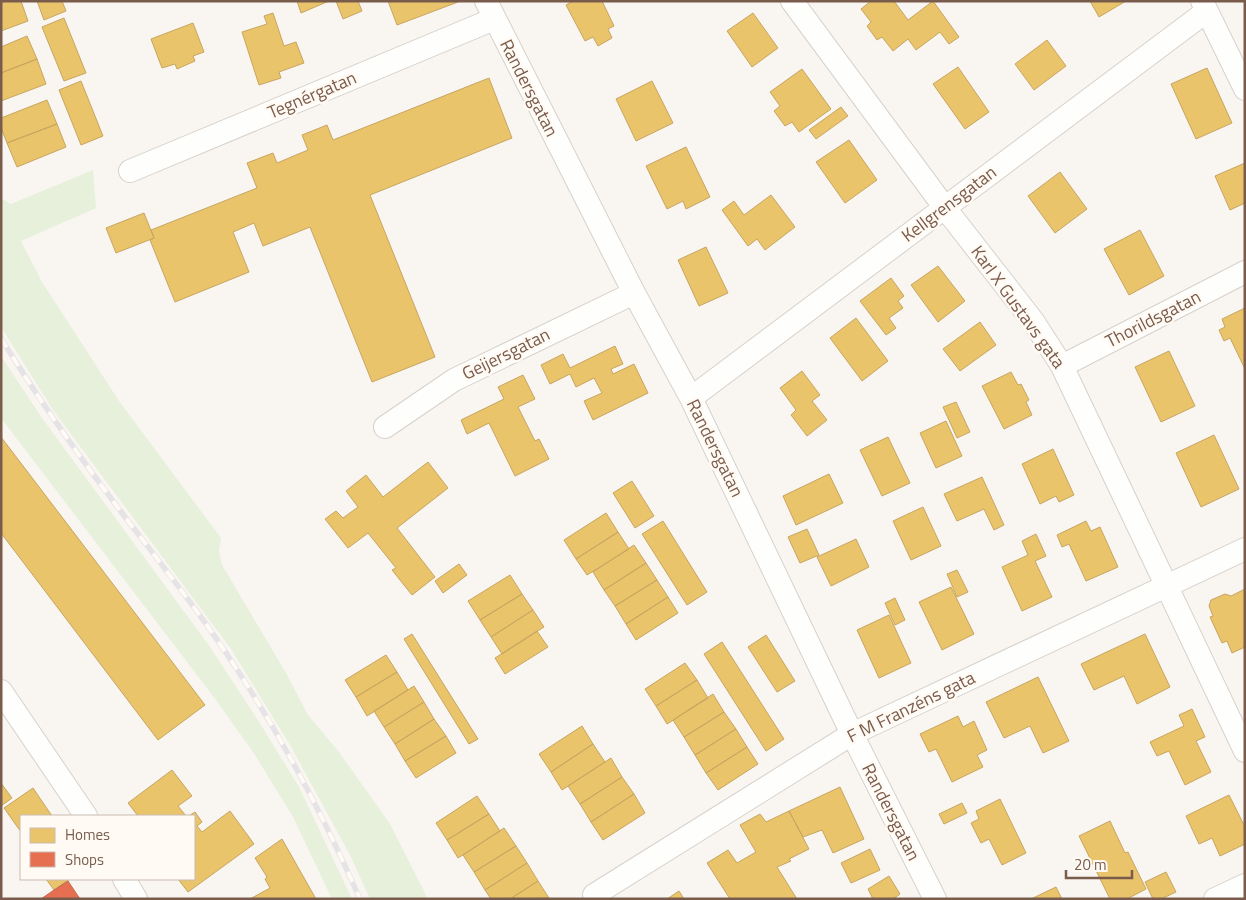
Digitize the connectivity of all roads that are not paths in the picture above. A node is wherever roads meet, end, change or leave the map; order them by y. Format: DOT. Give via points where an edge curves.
graph roads {
  1 [pos="794,2"];
  2 [pos="1205,6"];
  3 [pos="490,10"];
  4 [pos="1245,89"];
  5 [pos="130,171"];
  6 [pos="945,208"];
  7 [pos="1245,272"];
  8 [pos="634,293"];
  9 [pos="1062,366"];
  10 [pos="692,398"];
  11 [pos="385,427"];
  12 [pos="1245,549"];
  13 [pos="1165,586"];
  14 [pos="1,691"];
  15 [pos="852,734"];
  16 [pos="1245,751"];
  17 [pos="85,815"];
  18 [pos="125,880"];
  19 [pos="1245,885"];
  20 [pos="594,895"];
  21 [pos="136,899"];
  22 [pos="935,899"];
  23 [pos="1216,899"];
  1 -- 6 [label="street, Karl X Gustavs gata"];
  2 -- 4 [label="street"];
  2 -- 6 [label="street, Kellgrensgatan"];
  3 -- 5 [label="street, Tegnérgatan"];
  3 -- 8 [label="street, Randersgatan"];
  6 -- 9 [label="street, Karl X Gustavs gata"];
  6 -- 10 [label="street, Kellgrensgatan"];
  7 -- 9 [label="street, Thorildsgatan"];
  8 -- 10 [label="street, Randersgatan"];
  8 -- 11 [label="street, Geijersgatan" via="454,380"];
  9 -- 13 [label="street, Karl X Gustavs gata"];
  10 -- 15 [label="street, Randersgatan"];
  12 -- 13 [label="street, F M Franzéns gata"];
  13 -- 15 [label="street, F M Franzéns gata"];
  13 -- 16 [label="street, Karl X Gustavs gata"];
  14 -- 17 [label="street"];
  15 -- 20 [label="street, F M Franzéns gata"];
  15 -- 22 [label="street, Randersgatan"];
  18 -- 21 [label="street"];
  19 -- 23 [label="street"];
}
